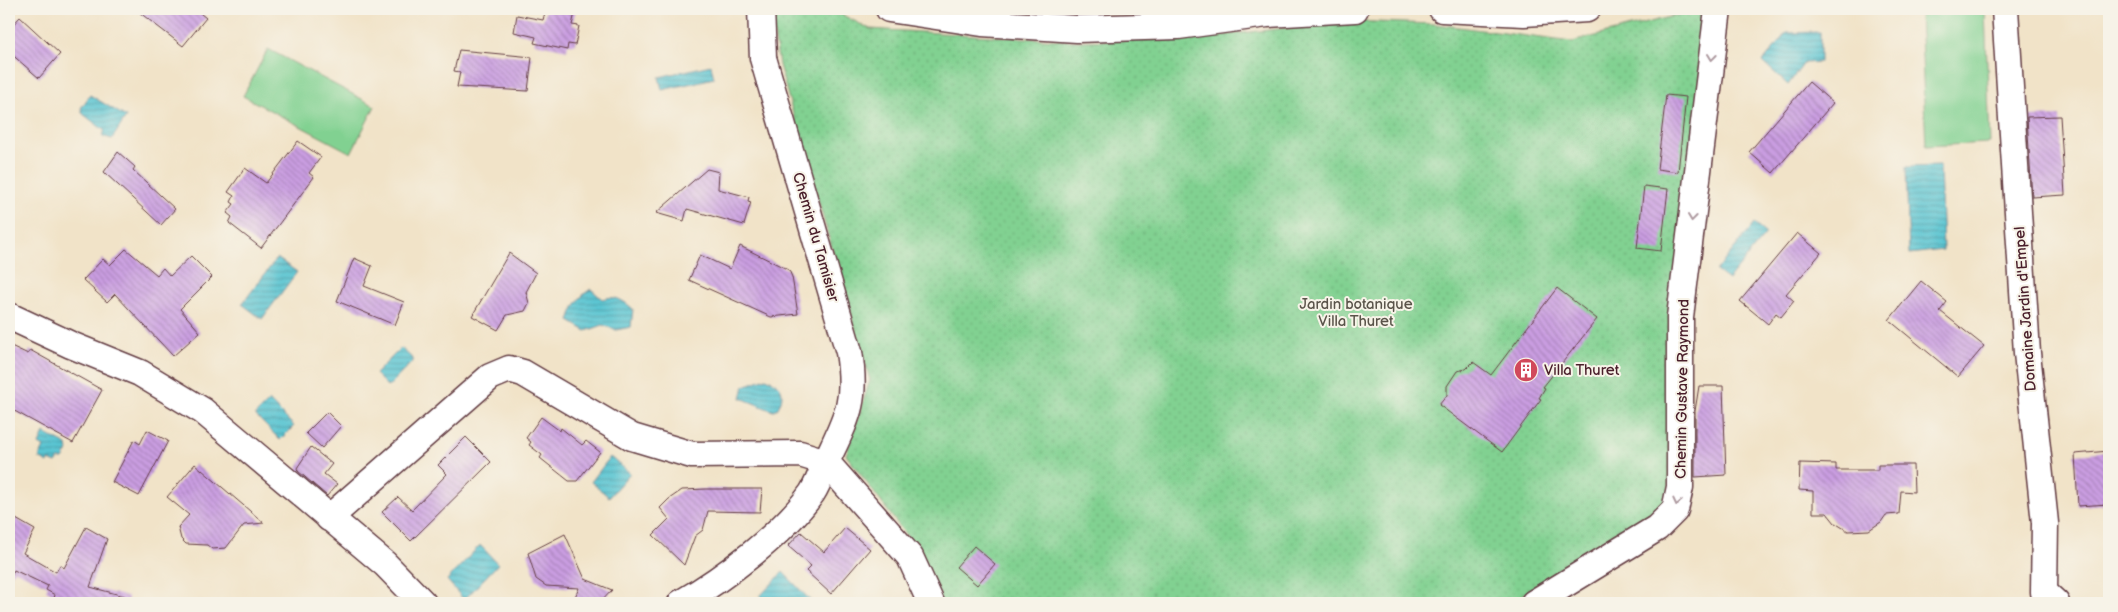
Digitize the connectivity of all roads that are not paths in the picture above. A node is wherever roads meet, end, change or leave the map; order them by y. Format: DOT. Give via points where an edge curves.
graph roads {
  1 [pos="761,9"];
  2 [pos="889,9"];
  3 [pos="1354,9"];
  4 [pos="1442,9"];
  5 [pos="1587,9"];
  6 [pos="1718,9"];
  7 [pos="2005,9"];
  8 [pos="9,316"];
  9 [pos="826,462"];
  10 [pos="329,518"];
  11 [pos="712,596"];
  12 [pos="423,603"];
  13 [pos="681,603"];
  14 [pos="932,603"];
  15 [pos="1534,603"];
  16 [pos="2056,603"];
  1 -- 9 [label="street, Chemin du Tamisier" via="763,58 849,352 854,381 850,407"];
  2 -- 3 [label="street" via="982,23 1077,29 1178,26 1266,14"];
  4 -- 5 [label="street" via="1524,13"];
  6 -- 15 [label="street, Chemin Gustave Raymond, one-way" via="1680,317 1680,488 1675,510 1657,528"];
  7 -- 16 [label="street, Domaine Jardin d'Empel" via="2027,353 2045,522 2044,592"];
  8 -- 10 [label="street" via="140,373 203,411"];
  9 -- 10 [label="street" via="800,454 692,455 632,438 523,373 509,370 490,377"];
  9 -- 11 [label="street, Chemin du Tamisier" via="813,492 782,528"];
  9 -- 14 [label="street" via="910,556"];
  10 -- 12 [label="street" via="385,564"];
  11 -- 13 [label="street, Chemin du Tamisier"];
}
